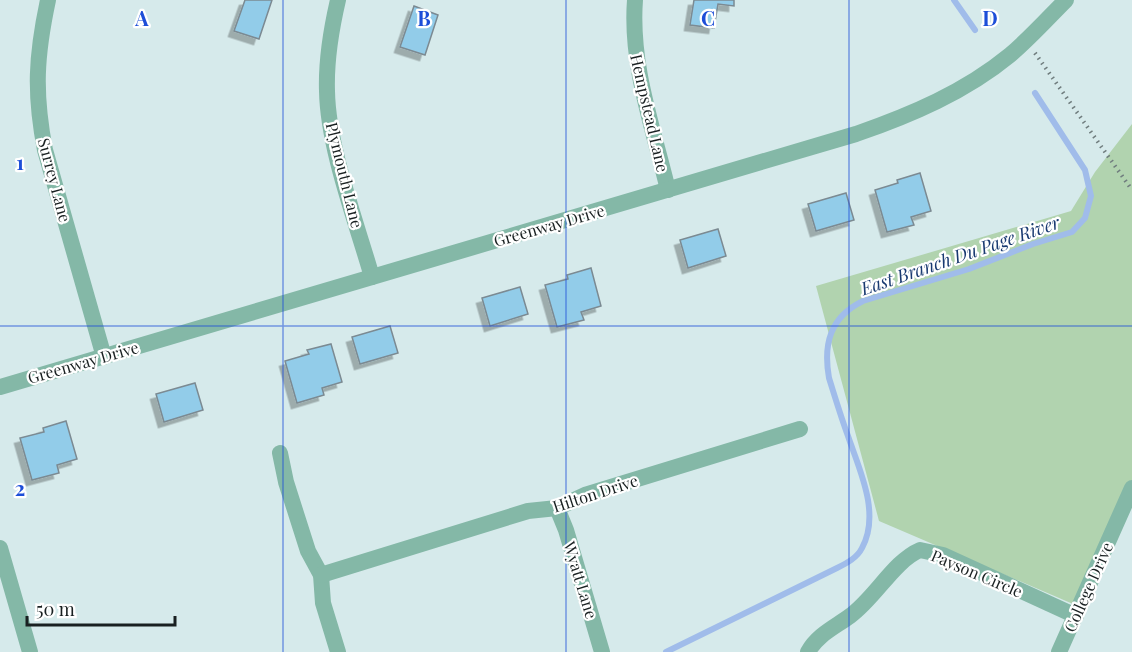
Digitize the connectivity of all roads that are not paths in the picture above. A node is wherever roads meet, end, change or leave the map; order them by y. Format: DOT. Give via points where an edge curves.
graph roads {
  1 [pos="48,0"];
  2 [pos="338,0"];
  3 [pos="635,0"];
  4 [pos="1066,0"];
  5 [pos="669,190"];
  6 [pos="372,277"];
  7 [pos="104,357"];
  8 [pos="0,387"];
  9 [pos="800,429"];
  10 [pos="280,453"];
  11 [pos="1132,488"];
  12 [pos="557,508"];
  13 [pos="0,548"];
  14 [pos="321,574"];
  15 [pos="1076,616"];
  16 [pos="30,652"];
  17 [pos="338,652"];
  18 [pos="602,652"];
  19 [pos="808,652"];
  20 [pos="1059,652"];
  1 -- 7 [label="street, Surrey Lane" via="36,78 39,118"];
  2 -- 6 [label="street, Plymouth Lane" via="328,50 331,133"];
  3 -- 5 [label="street, Hempstead Lane" via="636,59"];
  4 -- 5 [label="street, Greenway Drive" via="1011,55 964,87 903,118"];
  5 -- 6 [label="street, Greenway Drive"];
  6 -- 7 [label="street, Greenway Drive"];
  7 -- 8 [label="street, Greenway Drive"];
  9 -- 12 [label="street, Hilton Drive" via="585,495"];
  10 -- 14 [label="street" via="308,552"];
  11 -- 15 [label="street, College Drive"];
  12 -- 14 [label="street, Hilton Drive" via="528,512"];
  12 -- 18 [label="street, Wyatt Lane"];
  13 -- 16 [label="street"];
  14 -- 17 [label="street" via="323,603"];
  15 -- 19 [label="street, Payson Circle" via="943,555 920,550 903,561 873,596 823,633"];
  15 -- 20 [label="street, College Drive"];
}
